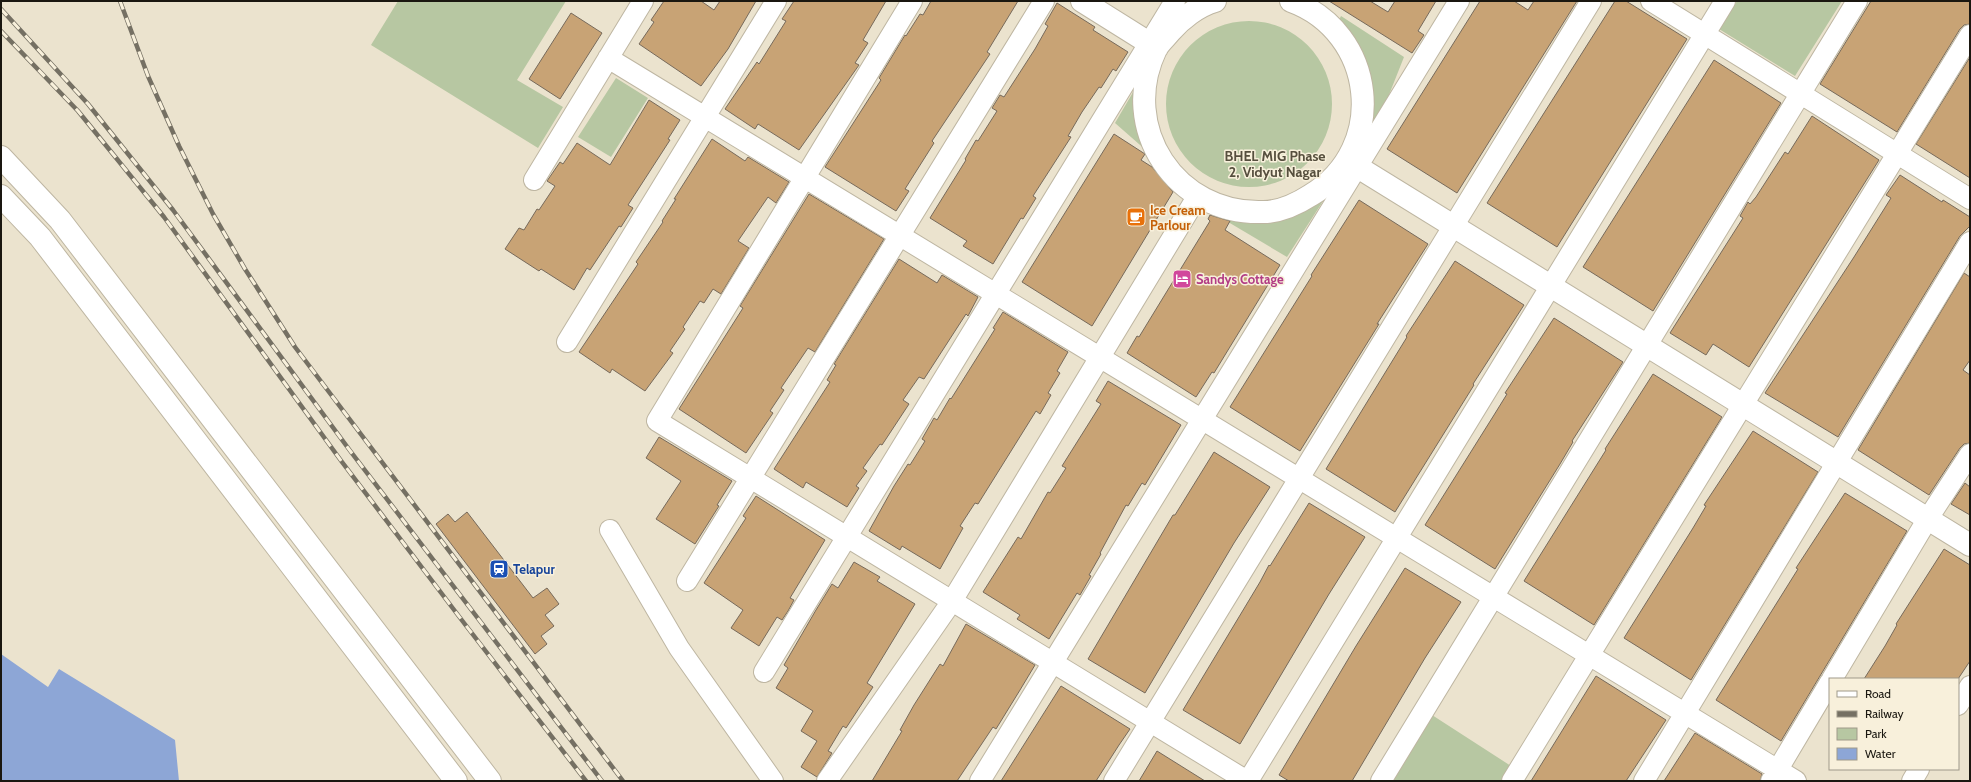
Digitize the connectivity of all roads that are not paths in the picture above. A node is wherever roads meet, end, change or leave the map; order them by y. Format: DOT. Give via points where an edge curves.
graph roads {
  1 [pos="643,1"];
  2 [pos="776,1"];
  3 [pos="912,1"];
  4 [pos="1044,1"];
  5 [pos="1082,1"];
  6 [pos="1176,1"];
  7 [pos="1215,1"];
  8 [pos="1458,1"];
  9 [pos="1591,1"];
  10 [pos="1651,1"];
  11 [pos="1725,1"];
  12 [pos="1857,1"];
  13 [pos="1304,3"];
  14 [pos="1704,34"];
  15 [pos="1970,35"];
  16 [pos="1153,46"];
  17 [pos="608,58"];
  18 [pos="1800,94"];
  19 [pos="705,117"];
  20 [pos="1897,154"];
  21 [pos="1,157"];
  22 [pos="1353,164"];
  23 [pos="805,177"];
  24 [pos="534,180"];
  25 [pos="1,196"];
  26 [pos="1197,197"];
  27 [pos="1970,199"];
  28 [pos="1454,225"];
  29 [pos="900,235"];
  30 [pos="1970,242"];
  31 [pos="1551,285"];
  32 [pos="996,293"];
  33 [pos="567,342"];
  34 [pos="1647,345"];
  35 [pos="1100,357"];
  36 [pos="1743,404"];
  37 [pos="1202,419"];
  38 [pos="1970,454"];
  39 [pos="1837,462"];
  40 [pos="750,478"];
  41 [pos="1299,478"];
  42 [pos="1928,520"];
  43 [pos="610,530"];
  44 [pos="847,537"];
  45 [pos="1397,537"];
  46 [pos="1970,545"];
  47 [pos="687,581"];
  48 [pos="1494,596"];
  49 [pos="952,601"];
  50 [pos="1590,654"];
  51 [pos="1053,663"];
  52 [pos="764,672"];
  53 [pos="1833,678"];
  54 [pos="1829,684"];
  55 [pos="1970,686"];
  56 [pos="1959,704"];
  57 [pos="1686,712"];
  58 [pos="1150,722"];
  59 [pos="1918,770"];
  60 [pos="1774,776"];
  61 [pos="456,781"];
  62 [pos="490,781"];
  63 [pos="773,781"];
  64 [pos="827,781"];
  65 [pos="980,781"];
  66 [pos="1114,781"];
  67 [pos="1247,781"];
  68 [pos="1381,781"];
  69 [pos="1512,781"];
  70 [pos="1644,781"];
  71 [pos="1796,781"];
  72 [pos="1912,781"];
  1 -- 17 [label="street"];
  2 -- 19 [label="street"];
  3 -- 23 [label="street"];
  4 -- 29 [label="street"];
  5 -- 16 [label="street"];
  6 -- 16 [label="street"];
  7 -- 16 [label="street" via="1180,21"];
  8 -- 22 [label="street"];
  9 -- 28 [label="street"];
  10 -- 14 [label="street"];
  11 -- 14 [label="street"];
  12 -- 18 [label="street"];
  13 -- 22 [label="street" via="1335,29 1355,59 1364,93 1361,128"];
  14 -- 18 [label="street"];
  14 -- 31 [label="street"];
  15 -- 20 [label="street"];
  16 -- 26 [label="street" via="1146,79 1144,113 1153,146 1171,175"];
  16 -- 32 [label="street"];
  17 -- 19 [label="street"];
  17 -- 24 [label="street"];
  18 -- 20 [label="street"];
  18 -- 34 [label="street"];
  19 -- 23 [label="street"];
  19 -- 33 [label="street"];
  20 -- 27 [label="street"];
  20 -- 36 [label="street"];
  21 -- 62 [label="street" via="60,220"];
  22 -- 26 [label="street" via="1326,186 1297,204 1264,212 1229,210"];
  22 -- 28 [label="street"];
  22 -- 37 [label="street"];
  23 -- 29 [label="street"];
  23 -- 40 [label="street" via="657,421"];
  25 -- 61 [label="street" via="40,237"];
  26 -- 35 [label="street"];
  28 -- 31 [label="street"];
  28 -- 41 [label="street"];
  29 -- 32 [label="street"];
  29 -- 40 [label="street"];
  30 -- 39 [label="street"];
  31 -- 34 [label="street"];
  31 -- 45 [label="street"];
  32 -- 35 [label="street"];
  32 -- 44 [label="street"];
  34 -- 36 [label="street"];
  34 -- 48 [label="street"];
  35 -- 37 [label="street"];
  35 -- 49 [label="street"];
  36 -- 39 [label="street"];
  36 -- 50 [label="street"];
  37 -- 41 [label="street"];
  37 -- 51 [label="street"];
  38 -- 42 [label="street"];
  39 -- 42 [label="street"];
  39 -- 57 [label="street"];
  40 -- 44 [label="street"];
  40 -- 47 [label="street"];
  41 -- 45 [label="street"];
  41 -- 58 [label="street"];
  42 -- 46 [label="street"];
  42 -- 53 [label="street"];
  43 -- 63 [label="street" via="679,648"];
  44 -- 49 [label="street"];
  44 -- 52 [label="street"];
  45 -- 48 [label="street"];
  45 -- 67 [label="street"];
  48 -- 50 [label="street"];
  48 -- 68 [label="street"];
  49 -- 51 [label="street"];
  49 -- 64 [label="street"];
  50 -- 57 [label="street"];
  50 -- 69 [label="street"];
  51 -- 58 [label="street"];
  51 -- 65 [label="street"];
  54 -- 60 [label="street"];
  55 -- 56 [label="street"];
  57 -- 60 [label="street"];
  57 -- 70 [label="street"];
  58 -- 66 [label="street"];
  58 -- 67 [label="street"];
  59 -- 72 [label="street"];
  60 -- 71 [label="street"];
}
